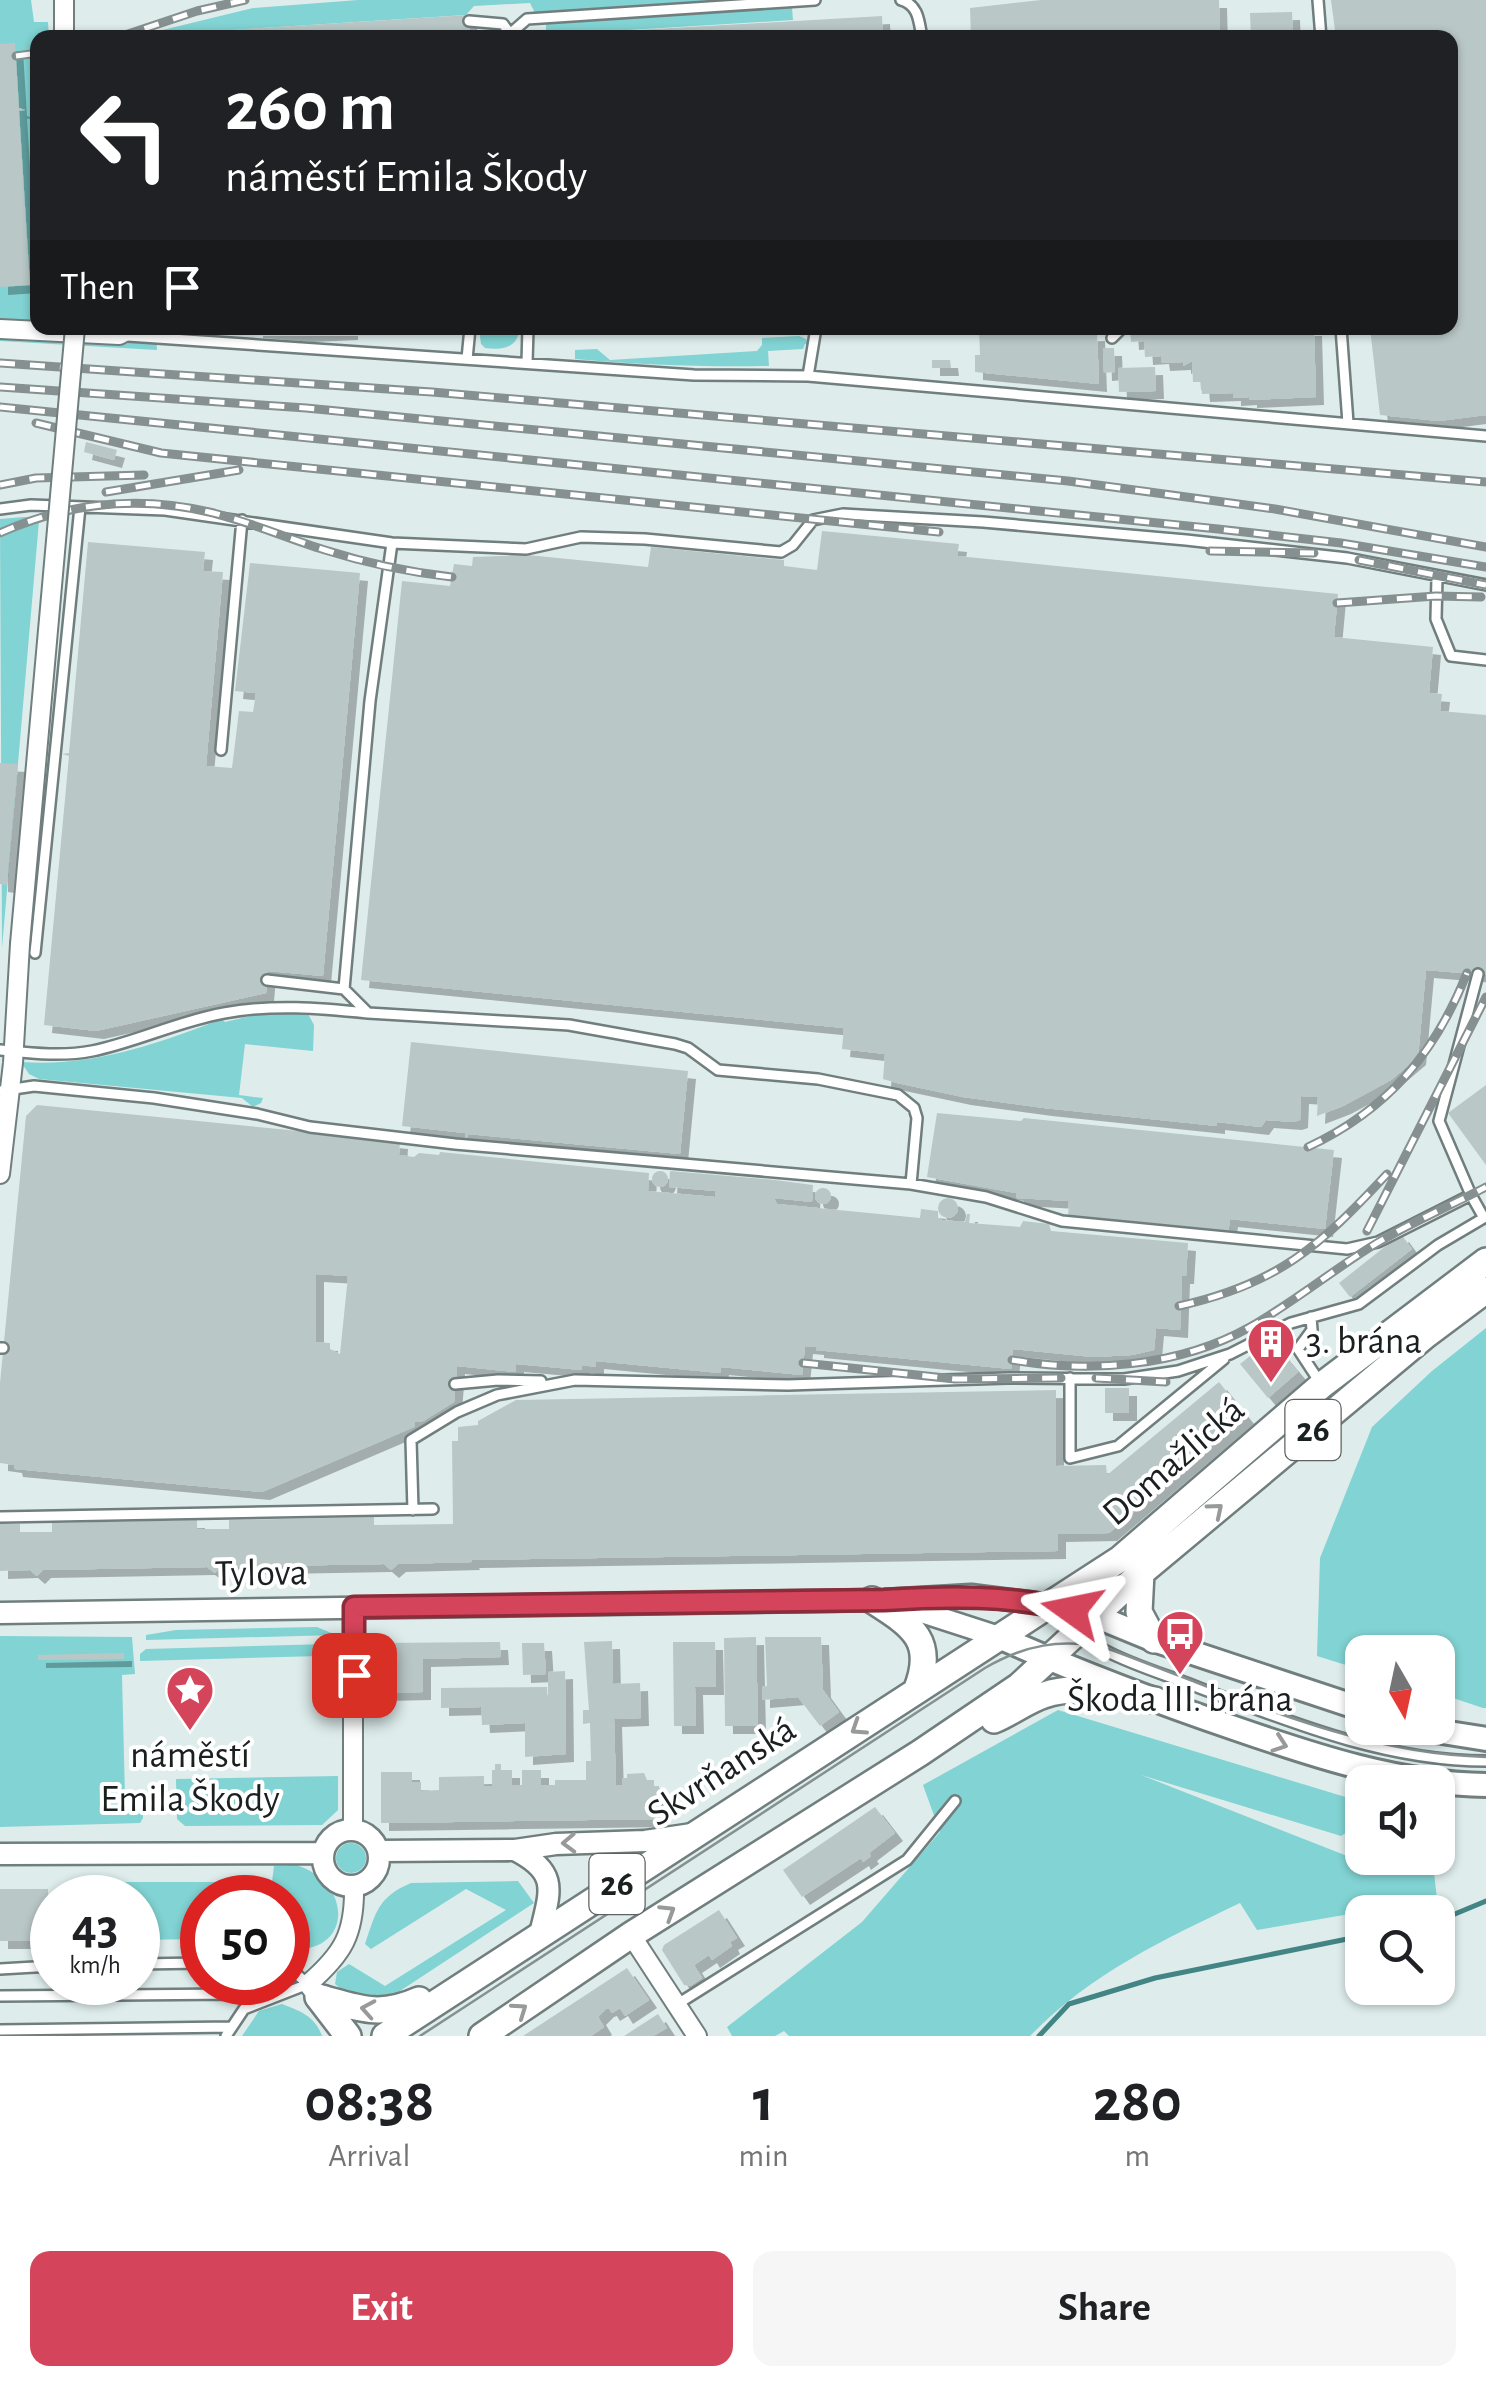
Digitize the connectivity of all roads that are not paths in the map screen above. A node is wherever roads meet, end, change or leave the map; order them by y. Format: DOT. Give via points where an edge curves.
graph roads {
  1 [pos="64,0"];
  2 [pos="802,0"];
  3 [pos="815,0"];
  4 [pos="901,0"];
  5 [pos="1318,0"];
  6 [pos="469,21"];
  7 [pos="64,30"];
  8 [pos="507,30"];
  9 [pos="516,30"];
  10 [pos="921,30"];
  11 [pos="1320,30"];
  12 [pos="75,335"];
  13 [pos="153,335"];
  14 [pos="187,335"];
  15 [pos="469,335"];
  16 [pos="528,335"];
  17 [pos="815,335"];
  18 [pos="1115,335"];
  19 [pos="1342,335"];
  20 [pos="1112,338"];
  21 [pos="187,340"];
  22 [pos="466,360"];
  23 [pos="527,364"];
  24 [pos="808,376"];
  25 [pos="1348,423"];
  26 [pos="1486,436"];
  27 [pos="80,507"];
  28 [pos="0,509"];
  29 [pos="242,520"];
  30 [pos="392,543"];
  31 [pos="1437,577"];
  32 [pos="1486,585"];
  33 [pos="1486,660"];
  34 [pos="220,750"];
  35 [pos="25,950"];
  36 [pos="50,954"];
  37 [pos="1478,974"];
  38 [pos="267,980"];
  39 [pos="344,989"];
  40 [pos="368,1013"];
  41 [pos="7,1050"];
  42 [pos="5,1091"];
  43 [pos="0,1174"];
  44 [pos="912,1184"];
  45 [pos="1471,1195"];
  46 [pos="1484,1218"];
  47 [pos="1486,1261"];
  48 [pos="1486,1290"];
  49 [pos="1310,1317"];
  50 [pos="1230,1354"];
  51 [pos="1070,1378"];
  52 [pos="554,1382"];
  53 [pos="455,1384"];
  54 [pos="1322,1385"];
  55 [pos="433,1509"];
  56 [pos="413,1510"];
  57 [pos="0,1517"];
  58 [pos="1141,1573"];
  59 [pos="878,1600"];
  60 [pos="1050,1605"];
  61 [pos="354,1607"];
  62 [pos="0,1614"];
  63 [pos="1084,1625"];
  64 [pos="999,1637"];
  65 [pos="1154,1640"];
  66 [pos="1048,1659"];
  67 [pos="916,1691"];
  68 [pos="1155,1700"];
  69 [pos="1345,1703"];
  70 [pos="1455,1734"];
  71 [pos="1486,1739"];
  72 [pos="920,1752"];
  73 [pos="1486,1761"];
  74 [pos="1486,1786"];
  75 [pos="955,1802"];
  76 [pos="352,1829"];
  77 [pos="694,1834"];
  78 [pos="515,1850"];
  79 [pos="379,1851"];
  80 [pos="323,1853"];
  81 [pos="0,1854"];
  82 [pos="354,1886"];
  83 [pos="540,1934"];
  84 [pos="630,1935"];
  85 [pos="30,1967"];
  86 [pos="0,1968"];
  87 [pos="480,1972"];
  88 [pos="310,1988"];
  89 [pos="313,1991"];
  90 [pos="310,1992"];
  91 [pos="180,1994"];
  92 [pos="0,1996"];
  93 [pos="676,2004"];
  94 [pos="252,2005"];
  95 [pos="0,2030"];
  96 [pos="229,2031"];
  97 [pos="348,2036"];
  98 [pos="385,2036"];
  99 [pos="482,2036"];
  100 [pos="697,2036"];
  1 -- 7 [label="street"];
  2 -- 3 [label="lane"];
  2 -- 9 [label="lane" via="528,19"];
  4 -- 10 [label="lane" via="918,14"];
  5 -- 11 [label="lane"];
  6 -- 8 [label="lane"];
  12 -- 35 [label="street, bridge"];
  13 -- 21 [label="lane"];
  14 -- 21 [label="lane"];
  15 -- 22 [label="lane"];
  16 -- 23 [label="lane"];
  17 -- 24 [label="lane"];
  18 -- 20 [label="lane"];
  19 -- 25 [label="lane"];
  21 -- 22 [label="lane"];
  22 -- 23 [label="lane"];
  23 -- 24 [label="lane"];
  24 -- 25 [label="lane"];
  25 -- 26 [label="lane"];
  27 -- 28 [label="lane"];
  27 -- 29 [label="lane"];
  27 -- 35 [label="lane"];
  29 -- 30 [label="lane"];
  29 -- 34 [label="lane"];
  30 -- 31 [label="lane" via="526,549 581,537 781,552 814,520 842,514 1304,552"];
  30 -- 39 [label="lane"];
  31 -- 32 [label="lane"];
  31 -- 33 [label="lane" via="1436,619 1451,656"];
  35 -- 36 [label="lane"];
  35 -- 41 [label="street"];
  37 -- 45 [label="lane" via="1440,1122"];
  38 -- 39 [label="lane"];
  39 -- 40 [label="lane"];
  40 -- 41 [label="lane" via="266,1006 219,1013 89,1052"];
  40 -- 44 [label="lane" via="570,1025 675,1044 718,1070 898,1094 917,1118"];
  41 -- 42 [label="street"];
  42 -- 43 [label="street"];
  42 -- 44 [label="lane" via="34,1086 154,1098 455,1144"];
  44 -- 45 [label="lane" via="986,1197 1062,1221 1347,1250 1378,1242"];
  45 -- 46 [label="lane"];
  46 -- 49 [label="lane" via="1370,1298"];
  47 -- 54 [label="main road, Domažlická / 26"];
  58 -- 48 [label="main road, Domažlická / 26, one-way"];
  49 -- 50 [label="lane"];
  49 -- 54 [label="lane" via="1312,1330 1298,1349"];
  50 -- 51 [label="lane" via="1140,1378"];
  50 -- 51 [label="lane" via="1118,1446 1070,1458"];
  51 -- 52 [label="lane" via="788,1386"];
  52 -- 53 [label="lane"];
  52 -- 56 [label="lane" via="497,1395 411,1440"];
  54 -- 60 [label="main road, Domažlická / 26" via="1120,1559"];
  55 -- 56 [label="lane"];
  56 -- 57 [label="lane"];
  58 -- 63 [label="main road, Domažlická / 26"];
  58 -- 65 [label="main road" via="1139,1612"];
  59 -- 60 [label="street, Tylova" via="971,1595"];
  59 -- 61 [label="street, Tylova"];
  59 -- 64 [label="street, Tylova"];
  59 -- 67 [label="main road" via="921,1643 924,1666"];
  60 -- 63 [label="main road"];
  60 -- 64 [label="main road, 26"];
  61 -- 62 [label="street, Tylova"];
  61 -- 76 [label="street"];
  63 -- 65 [label="main road"];
  63 -- 66 [label="main road, 26"];
  63 -- 73 [label="lane" via="1106,1652 1299,1726 1416,1755"];
  64 -- 66 [label="main road"];
  64 -- 67 [label="main road, Skvrňanská / 26"];
  65 -- 69 [label="main road"];
  66 -- 68 [label="main road"];
  66 -- 72 [label="main road, 26"];
  67 -- 77 [label="main road, Skvrňanská / 26, one-way"];
  68 -- 72 [label="main road" via="1079,1690 1046,1694"];
  68 -- 74 [label="main road, one-way" via="1320,1757"];
  70 -- 71 [label="main road"];
  84 -- 72 [label="main road, 26, one-way"];
  75 -- 93 [label="lane" via="907,1860"];
  76 -- 79 [label="street" via="370,1836"];
  76 -- 80 [label="street" via="330,1838"];
  77 -- 78 [label="street, one-way"];
  77 -- 83 [label="main road, Skvrňanská / 26"];
  78 -- 79 [label="street"];
  78 -- 83 [label="street" via="542,1866 549,1880"];
  79 -- 82 [label="street" via="377,1870"];
  80 -- 81 [label="street"];
  80 -- 82 [label="street" via="330,1877"];
  82 -- 89 [label="street" via="345,1943"];
  83 -- 87 [label="main road, Skvrňanská / 26"];
  84 -- 93 [label="street"];
  99 -- 84 [label="main road, 26, one-way"];
  85 -- 86 [label="lane"];
  87 -- 89 [label="main road, one-way" via="387,2012"];
  87 -- 98 [label="main road, Skvrňanská / 26"];
  88 -- 89 [label="lane"];
  89 -- 90 [label="lane"];
  89 -- 97 [label="main road"];
  91 -- 92 [label="lane"];
  93 -- 100 [label="street"];
  94 -- 96 [label="lane"];
  95 -- 96 [label="lane"];
}
